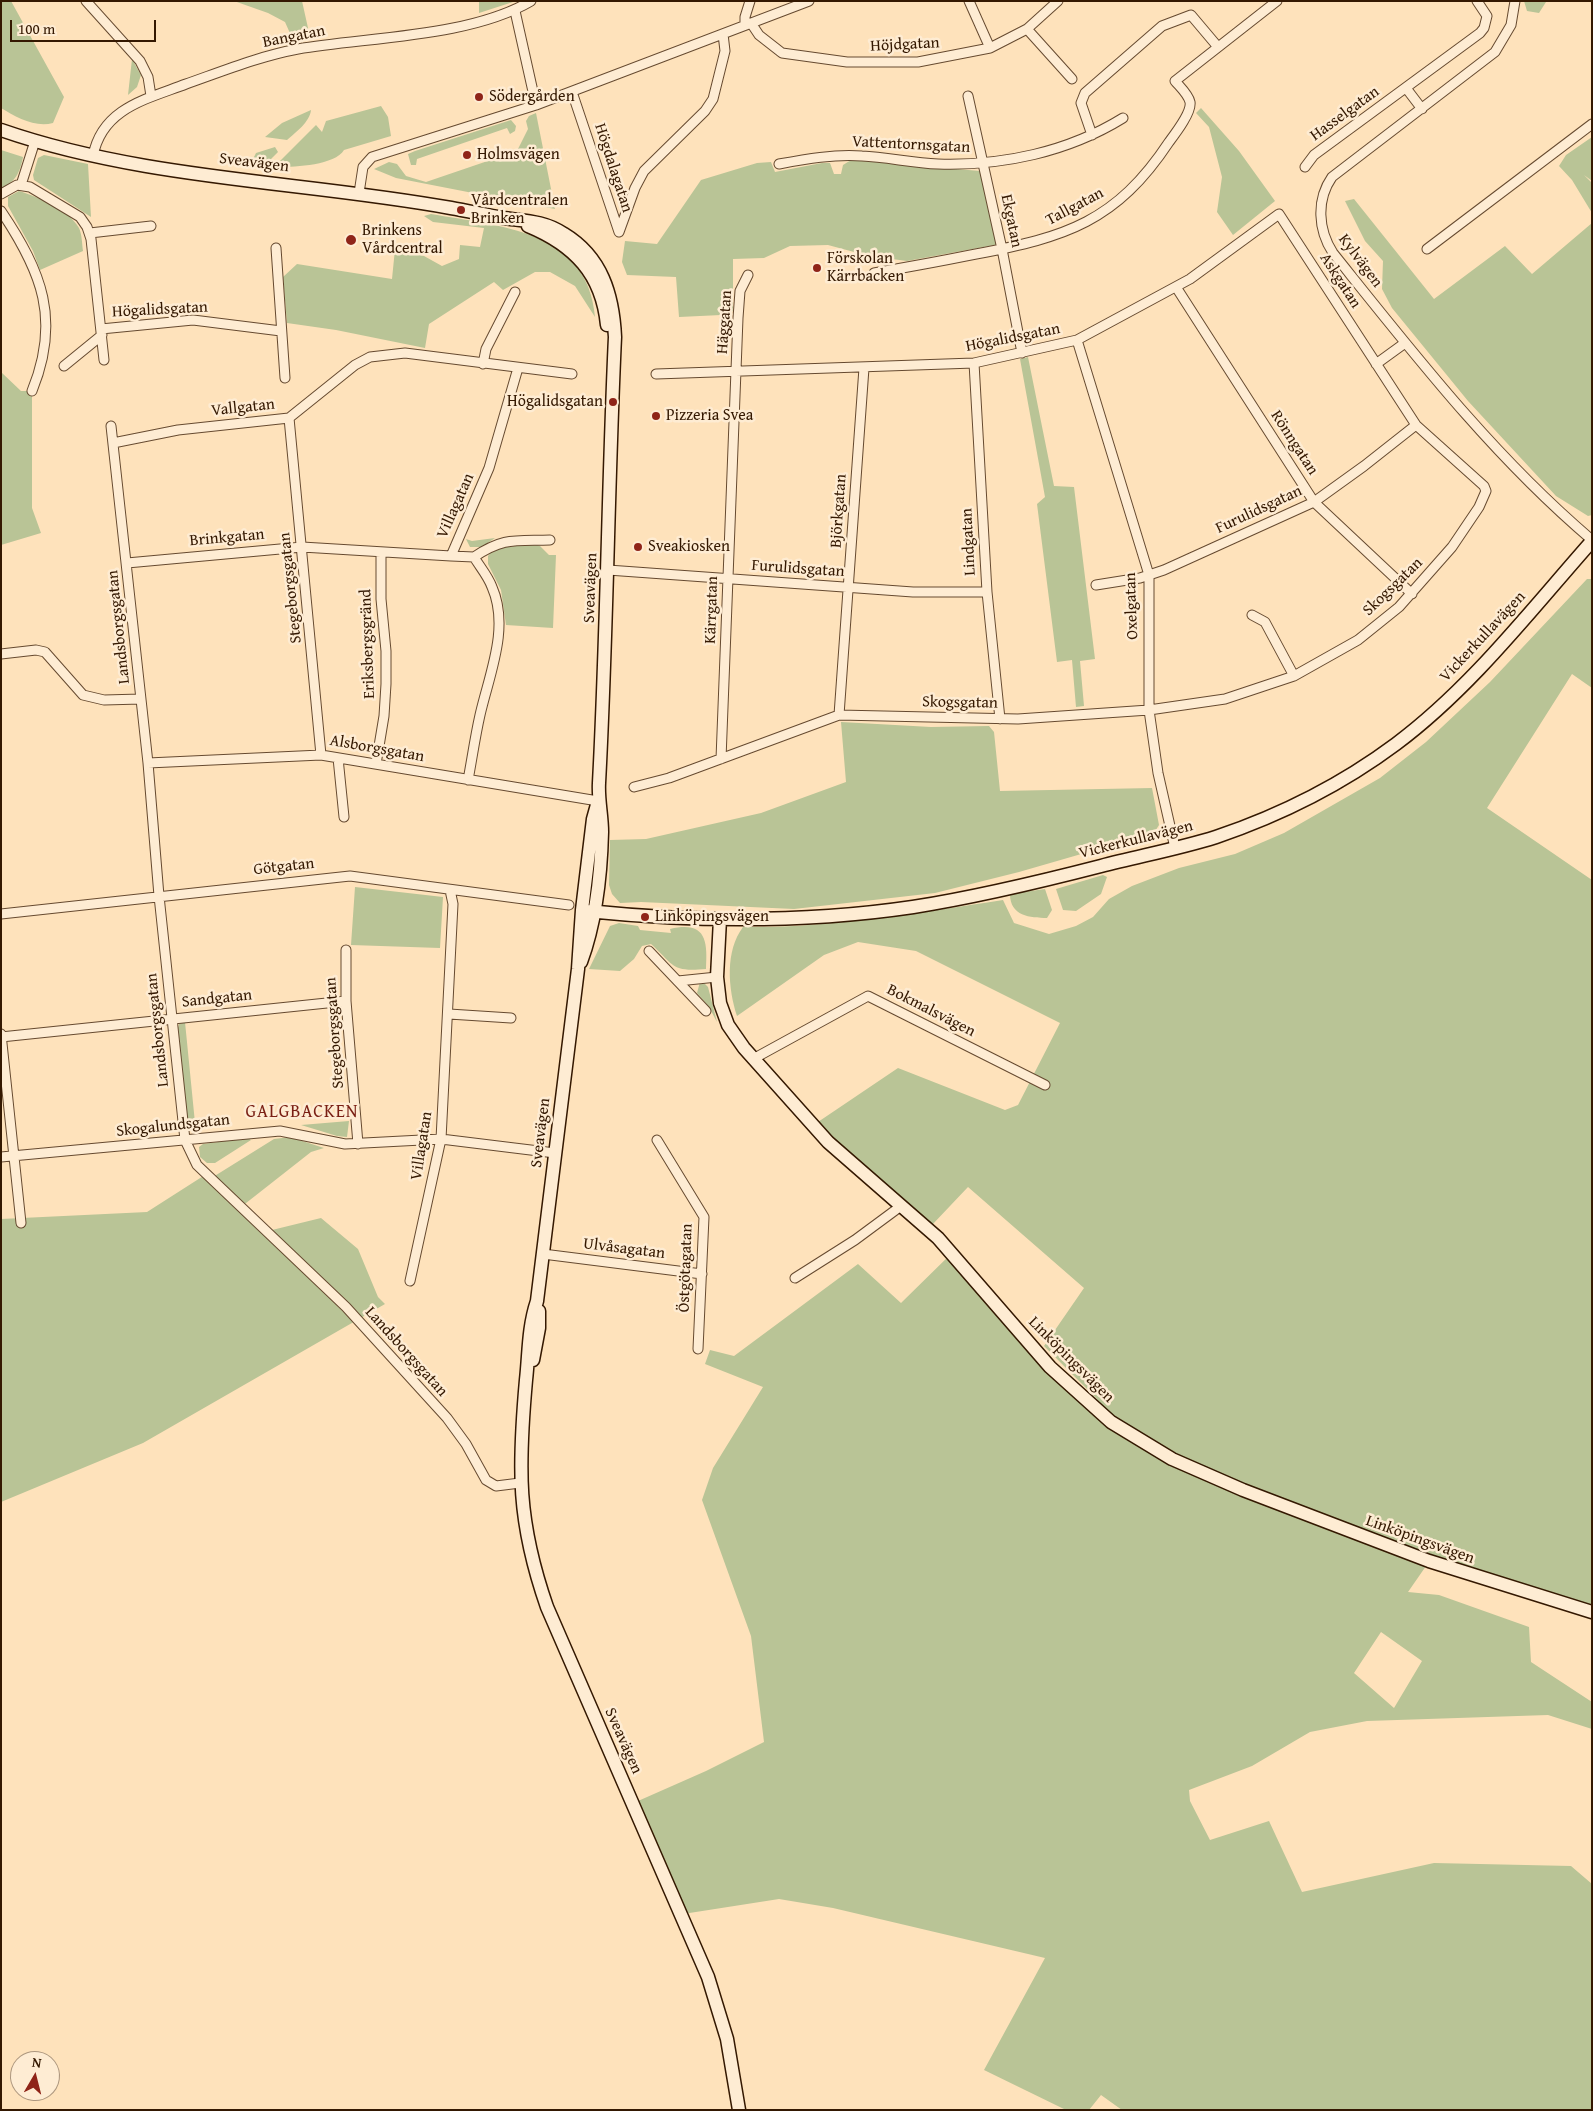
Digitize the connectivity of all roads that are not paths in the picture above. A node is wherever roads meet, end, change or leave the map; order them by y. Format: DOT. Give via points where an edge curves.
graph roads {
  1 [pos="86,1"];
  2 [pos="531,1"];
  3 [pos="750,1"];
  4 [pos="809,1"];
  5 [pos="969,1"];
  6 [pos="1058,1"];
  7 [pos="1277,1"];
  8 [pos="1477,1"];
  9 [pos="1515,1"];
  10 [pos="515,11"];
  11 [pos="748,24"];
  12 [pos="1027,29"];
  13 [pos="723,34"];
  14 [pos="990,48"];
  15 [pos="1218,48"];
  16 [pos="1072,79"];
  17 [pos="1406,88"];
  18 [pos="572,92"];
  19 [pos="151,96"];
  20 [pos="968,96"];
  21 [pos="536,105"];
  22 [pos="1422,108"];
  23 [pos="1124,118"];
  24 [pos="1592,124"];
  25 [pos="1,130"];
  26 [pos="1092,135"];
  27 [pos="35,141"];
  28 [pos="93,156"];
  29 [pos="983,163"];
  30 [pos="779,164"];
  31 [pos="1305,167"];
  32 [pos="21,185"];
  33 [pos="359,193"];
  34 [pos="1,194"];
  35 [pos="1,211"];
  36 [pos="1279,214"];
  37 [pos="151,226"];
  38 [pos="90,233"];
  39 [pos="276,248"];
  40 [pos="1002,249"];
  41 [pos="1427,249"];
  42 [pos="874,273"];
  43 [pos="748,275"];
  44 [pos="1176,287"];
  45 [pos="514,292"];
  46 [pos="281,331"];
  47 [pos="101,332"];
  48 [pos="1077,340"];
  49 [pos="1405,343"];
  50 [pos="1022,353"];
  51 [pos="104,360"];
  52 [pos="974,363"];
  53 [pos="483,364"];
  54 [pos="1376,364"];
  55 [pos="64,366"];
  56 [pos="518,368"];
  57 [pos="864,368"];
  58 [pos="736,372"];
  59 [pos="572,374"];
  60 [pos="656,374"];
  61 [pos="285,378"];
  62 [pos="32,392"];
  63 [pos="289,418"];
  64 [pos="111,426"];
  65 [pos="1416,426"];
  66 [pos="113,443"];
  67 [pos="1486,491"];
  68 [pos="1314,502"];
  69 [pos="550,540"];
  70 [pos="1592,541"];
  71 [pos="302,547"];
  72 [pos="381,552"];
  73 [pos="451,556"];
  74 [pos="474,557"];
  75 [pos="127,563"];
  76 [pos="608,570"];
  77 [pos="1149,576"];
  78 [pos="728,579"];
  79 [pos="1096,585"];
  80 [pos="849,587"];
  81 [pos="987,592"];
  82 [pos="1412,594"];
  83 [pos="1252,614"];
  84 [pos="1,654"];
  85 [pos="1294,676"];
  86 [pos="141,698"];
  87 [pos="1149,710"];
  88 [pos="839,715"];
  89 [pos="1000,719"];
  90 [pos="322,755"];
  91 [pos="338,758"];
  92 [pos="721,760"];
  93 [pos="148,763"];
  94 [pos="376,764"];
  95 [pos="468,780"];
  96 [pos="634,787"];
  97 [pos="598,801"];
  98 [pos="344,817"];
  99 [pos="1174,848"];
  100 [pos="450,890"];
  101 [pos="159,896"];
  102 [pos="569,905"];
  103 [pos="582,910"];
  104 [pos="595,912"];
  105 [pos="1,914"];
  106 [pos="720,919"];
  107 [pos="346,950"];
  108 [pos="649,951"];
  109 [pos="578,969"];
  110 [pos="717,977"];
  111 [pos="678,981"];
  112 [pos="346,1001"];
  113 [pos="706,1010"];
  114 [pos="449,1014"];
  115 [pos="511,1018"];
  116 [pos="172,1019"];
  117 [pos="1,1036"];
  118 [pos="753,1059"];
  119 [pos="1045,1084"];
  120 [pos="441,1139"];
  121 [pos="185,1140"];
  122 [pos="656,1140"];
  123 [pos="358,1144"];
  124 [pos="555,1153"];
  125 [pos="14,1156"];
  126 [pos="1,1157"];
  127 [pos="901,1206"];
  128 [pos="20,1222"];
  129 [pos="543,1254"];
  130 [pos="702,1274"];
  131 [pos="795,1278"];
  132 [pos="410,1281"];
  133 [pos="698,1349"];
  134 [pos="520,1483"];
  135 [pos="1592,1612"];
  136 [pos="739,2110"];
  1 -- 19 [label="street" via="140,61 148,77"];
  2 -- 10 [label="street, Bangatan"];
  3 -- 11 [label="street" via="745,17"];
  4 -- 11 [label="street"];
  5 -- 14 [label="street"];
  6 -- 12 [label="street, Höjdgatan"];
  7 -- 15 [label="street"];
  8 -- 17 [label="street, Hasselgatan" via="1487,16 1480,33"];
  9 -- 22 [label="street, Kylvägen" via="1511,25 1495,52"];
  10 -- 19 [label="street, Bangatan" via="461,26 277,54"];
  10 -- 21 [label="street"];
  11 -- 13 [label="street"];
  11 -- 14 [label="street, Höjdgatan" via="782,53 847,62 918,62"];
  12 -- 14 [label="street, Höjdgatan"];
  12 -- 16 [label="street"];
  13 -- 18 [label="street"];
  13 -- 18 [label="street, Högdalagatan" via="725,51 713,99 705,111 644,171 634,188 618,232"];
  15 -- 26 [label="street" via="1191,15 1162,26 1085,93 1081,104"];
  15 -- 40 [label="street, Tallgatan" via="1175,81 1188,96 1190,108 1155,164 1129,191 1115,204 1072,230 1038,242"];
  17 -- 22 [label="street"];
  17 -- 31 [label="street, Hasselgatan" via="1314,155"];
  18 -- 21 [label="street"];
  19 -- 28 [label="street, Bangatan" via="130,106 102,130"];
  20 -- 29 [label="street, Ekgatan"];
  21 -- 33 [label="street" via="372,157 363,167"];
  22 -- 49 [label="street, Kylvägen" via="1332,177 1325,191 1320,217 1324,236 1333,253"];
  23 -- 26 [label="street, Vattentornsgatan"];
  24 -- 41 [label="street"];
  25 -- 27 [label="main road, Sveavägen"];
  26 -- 29 [label="street, Vattentornsgatan" via="1035,155"];
  27 -- 28 [label="main road, Sveavägen"];
  27 -- 32 [label="street"];
  28 -- 33 [label="main road, Sveavägen"];
  29 -- 30 [label="street, Vattentornsgatan" via="936,164 838,156"];
  29 -- 40 [label="street, Ekgatan"];
  32 -- 34 [label="street"];
  32 -- 38 [label="street" via="75,213"];
  33 -- 76 [label="main road, Sveavägen" via="504,218 563,243 588,269 602,298 613,375"];
  35 -- 62 [label="street" via="23,245 38,277 44,301 46,345"];
  36 -- 44 [label="street, Högalidsgatan"];
  36 -- 54 [label="street, Askgatan"];
  37 -- 38 [label="street"];
  38 -- 47 [label="street"];
  39 -- 46 [label="street"];
  40 -- 42 [label="street, Tallgatan"];
  40 -- 50 [label="street, Ekgatan"];
  43 -- 58 [label="street, Häggatan" via="740,291"];
  44 -- 48 [label="street, Högalidsgatan"];
  44 -- 68 [label="street, Rönngatan"];
  45 -- 53 [label="street" via="486,349"];
  46 -- 47 [label="street, Högalidsgatan" via="193,320"];
  46 -- 61 [label="street"];
  47 -- 51 [label="street"];
  47 -- 55 [label="street"];
  48 -- 50 [label="street, Högalidsgatan"];
  48 -- 77 [label="street, Oxelgatan"];
  49 -- 54 [label="street"];
  49 -- 70 [label="street, Kylvägen" via="1484,436"];
  50 -- 52 [label="street, Högalidsgatan"];
  52 -- 57 [label="street, Högalidsgatan"];
  52 -- 81 [label="street, Lindgatan"];
  53 -- 56 [label="street"];
  53 -- 63 [label="street, Vallgatan" via="405,353 370,357 355,365"];
  54 -- 65 [label="street, Askgatan"];
  56 -- 59 [label="street"];
  56 -- 73 [label="street, Villagatan" via="489,468"];
  57 -- 58 [label="street, Högalidsgatan"];
  57 -- 80 [label="street, Björkgatan"];
  58 -- 60 [label="street, Högalidsgatan"];
  58 -- 78 [label="street, Kärrgatan"];
  63 -- 66 [label="street, Vallgatan" via="178,430"];
  63 -- 71 [label="street, Stegeborgsgatan"];
  64 -- 66 [label="street, Landsborgsgatan"];
  65 -- 67 [label="street, Askgatan"];
  65 -- 68 [label="street, Furulidsgatan"];
  66 -- 75 [label="street, Landsborgsgatan"];
  67 -- 82 [label="street, Skogsgatan" via="1457,540"];
  68 -- 77 [label="street, Furulidsgatan"];
  68 -- 82 [label="street, Rönngatan"];
  69 -- 74 [label="street" via="505,541"];
  70 -- 99 [label="main road, Vickerkullavägen" via="1454,693 1397,743 1343,779 1287,810 1212,838"];
  71 -- 72 [label="street, Brinkgatan"];
  71 -- 75 [label="street, Brinkgatan"];
  71 -- 90 [label="street, Stegeborgsgatan"];
  72 -- 73 [label="street, Brinkgatan"];
  72 -- 94 [label="street, Eriksbergsgränd" via="386,684"];
  73 -- 74 [label="street, Villagatan"];
  74 -- 95 [label="street" via="493,588 499,626 495,663 480,715"];
  75 -- 86 [label="street, Landsborgsgatan"];
  76 -- 78 [label="street, Furulidsgatan"];
  76 -- 97 [label="main road, Sveavägen"];
  77 -- 79 [label="street, Furulidsgatan"];
  77 -- 87 [label="street, Oxelgatan"];
  78 -- 80 [label="street, Furulidsgatan"];
  78 -- 92 [label="street, Kärrgatan"];
  80 -- 81 [label="street, Furulidsgatan" via="914,592"];
  80 -- 88 [label="street, Björkgatan"];
  81 -- 89 [label="street, Lindgatan"];
  82 -- 85 [label="street, Skogsgatan" via="1358,640"];
  83 -- 85 [label="street" via="1265,622"];
  84 -- 86 [label="street" via="45,652 83,695 104,700"];
  85 -- 87 [label="street, Skogsgatan" via="1225,699"];
  86 -- 93 [label="street, Landsborgsgatan"];
  87 -- 89 [label="street, Skogsgatan"];
  87 -- 99 [label="street, Oxelgatan"];
  88 -- 89 [label="street, Skogsgatan"];
  88 -- 92 [label="street, Skogsgatan"];
  90 -- 91 [label="street, Alsborgsgatan"];
  90 -- 93 [label="street, Alsborgsgatan"];
  91 -- 94 [label="street, Alsborgsgatan"];
  91 -- 98 [label="street"];
  92 -- 96 [label="street, Skogsgatan"];
  93 -- 101 [label="street, Landsborgsgatan"];
  94 -- 95 [label="street, Alsborgsgatan"];
  95 -- 97 [label="street, Alsborgsgatan"];
  97 -- 103 [label="main road, Sveavägen"];
  97 -- 104 [label="main road, Sveavägen" via="602,832"];
  99 -- 106 [label="main road, Vickerkullavägen" via="998,892 912,907 820,917"];
  100 -- 101 [label="street, Götgatan" via="350,876"];
  100 -- 102 [label="street, Götgatan"];
  100 -- 114 [label="street, Villagatan" via="453,904"];
  101 -- 105 [label="street, Götgatan"];
  101 -- 116 [label="street, Landsborgsgatan"];
  103 -- 104 [label="main road, Vickerkullavägen"];
  103 -- 109 [label="main road, Sveavägen"];
  104 -- 106 [label="main road, Vickerkullavägen"];
  104 -- 109 [label="main road, Sveavägen" via="592,931"];
  106 -- 110 [label="main road, Linköpingsvägen"];
  107 -- 112 [label="street, Stegeborgsgatan"];
  108 -- 111 [label="street"];
  109 -- 124 [label="main road, Sveavägen"];
  110 -- 111 [label="street"];
  110 -- 118 [label="main road, Linköpingsvägen" via="724,1017 734,1036"];
  111 -- 113 [label="street"];
  112 -- 116 [label="street, Sandgatan"];
  112 -- 123 [label="street, Stegeborgsgatan"];
  114 -- 115 [label="street"];
  114 -- 120 [label="street, Villagatan"];
  116 -- 117 [label="street, Sandgatan"];
  116 -- 121 [label="street, Landsborgsgatan"];
  117 -- 125 [label="street"];
  118 -- 119 [label="street, Bokmalsvägen" via="868,996"];
  118 -- 127 [label="main road, Linköpingsvägen" via="828,1142"];
  120 -- 123 [label="street, Skogalundsgatan"];
  120 -- 124 [label="street, Skogalundsgatan"];
  120 -- 132 [label="street, Villagatan"];
  121 -- 123 [label="street, Skogalundsgatan" via="280,1131"];
  121 -- 125 [label="street, Skogalundsgatan"];
  121 -- 134 [label="street, Landsborgsgatan" via="197,1165 346,1307 446,1418 466,1444 486,1480 496,1486"];
  122 -- 130 [label="street, Östgötagatan" via="704,1217"];
  124 -- 129 [label="main road, Sveavägen"];
  125 -- 126 [label="street, Skogalundsgatan"];
  125 -- 128 [label="street"];
  127 -- 131 [label="street"];
  127 -- 135 [label="main road, Linköpingsvägen" via="938,1238 1069,1386 1111,1422 1155,1450 1243,1490 1366,1538 1480,1578"];
  129 -- 130 [label="street, Ulvåsagatan"];
  129 -- 134 [label="main road, Sveavägen" via="528,1339"];
  130 -- 133 [label="street, Östgötagatan"];
  134 -- 136 [label="main road, Sveavägen" via="526,1536 537,1579 708,1977 728,2039"];
}
